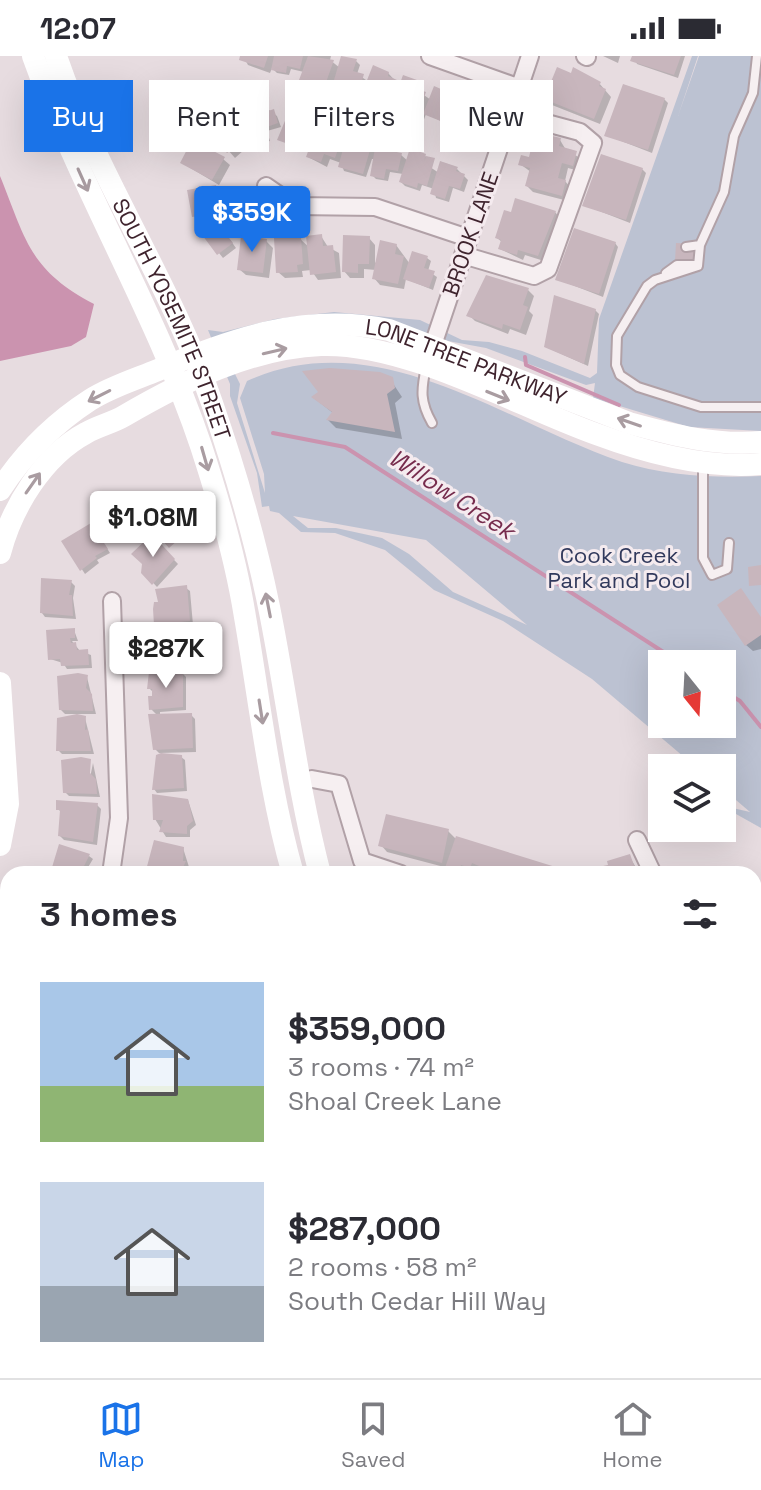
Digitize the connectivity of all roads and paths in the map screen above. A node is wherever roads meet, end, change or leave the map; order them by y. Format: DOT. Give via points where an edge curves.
graph roads {
  1 [pos="33,56"];
  2 [pos="56,56"];
  3 [pos="432,56"];
  4 [pos="530,56"];
  5 [pos="757,56"];
  6 [pos="498,80"];
  7 [pos="522,80"];
  8 [pos="553,125"];
  9 [pos="499,152"];
  10 [pos="266,186"];
  11 [pos="468,238"];
  12 [pos="700,245"];
  13 [pos="686,247"];
  14 [pos="463,255"];
  15 [pos="432,344"];
  16 [pos="198,366"];
  17 [pos="426,366"];
  18 [pos="175,375"];
  19 [pos="761,407"];
  20 [pos="432,423"];
  21 [pos="761,442"];
  22 [pos="704,452"];
  23 [pos="761,464"];
  24 [pos="0,490"];
  25 [pos="729,543"];
  26 [pos="0,553"];
  27 [pos="112,601"];
  28 [pos="0,683"];
  29 [pos="312,779"];
  30 [pos="4,789"];
  31 [pos="1,838"];
  32 [pos="637,840"];
  33 [pos="112,866"];
  34 [pos="291,866"];
  35 [pos="318,866"];
  36 [pos="377,866"];
  37 [pos="649,866"];
  1 -- 18 [label="street, SOUTH YOSEMITE STREET, one-way" via="83,181"];
  2 -- 16 [label="street, SOUTH YOSEMITE STREET" via="103,171"];
  3 -- 6 [label="street"];
  4 -- 7 [label="street, BROOK LANE"];
  5 -- 12 [label="lane" via="753,93 731,146 720,206"];
  8 -- 14 [label="street" via="580,132 593,143 548,269 534,276"];
  9 -- 11 [label="street, BROOK LANE"];
  10 -- 11 [label="street" via="295,206 375,207"];
  11 -- 14 [label="street, BROOK LANE"];
  12 -- 13 [label="lane"];
  12 -- 19 [label="lane" via="693,270 655,280 642,292 617,336 613,356 620,375 638,387 701,407"];
  14 -- 15 [label="street, BROOK LANE"];
  15 -- 16 [label="street, LONE TREE PARKWAY" via="356,323 322,323 251,335"];
  15 -- 17 [label="street, BROOK LANE"];
  22 -- 15 [label="street, LONE TREE PARKWAY, one-way"];
  16 -- 17 [label="street, LONE TREE PARKWAY, one-way" via="324,345 384,353"];
  16 -- 18 [label="street, LONE TREE PARKWAY"];
  35 -- 16 [label="street, SOUTH YOSEMITE STREET, one-way" via="296,777 258,556"];
  17 -- 20 [label="lane" via="421,392"];
  17 -- 22 [label="street, LONE TREE PARKWAY, one-way" via="621,443"];
  18 -- 24 [label="street, one-way" via="93,398 19,461"];
  26 -- 18 [label="street, one-way" via="24,497 44,467"];
  18 -- 34 [label="street, SOUTH YOSEMITE STREET, one-way" via="233,562"];
  21 -- 22 [label="street, LONE TREE PARKWAY"];
  22 -- 23 [label="street, LONE TREE PARKWAY"];
  22 -- 25 [label="lane" via="703,558 712,575 727,569"];
  27 -- 33 [label="street" via="119,818"];
  28 -- 30 [label="street"];
  29 -- 36 [label="street" via="339,784 362,861"];
  30 -- 31 [label="street"];
  32 -- 37 [label="street"];
}
